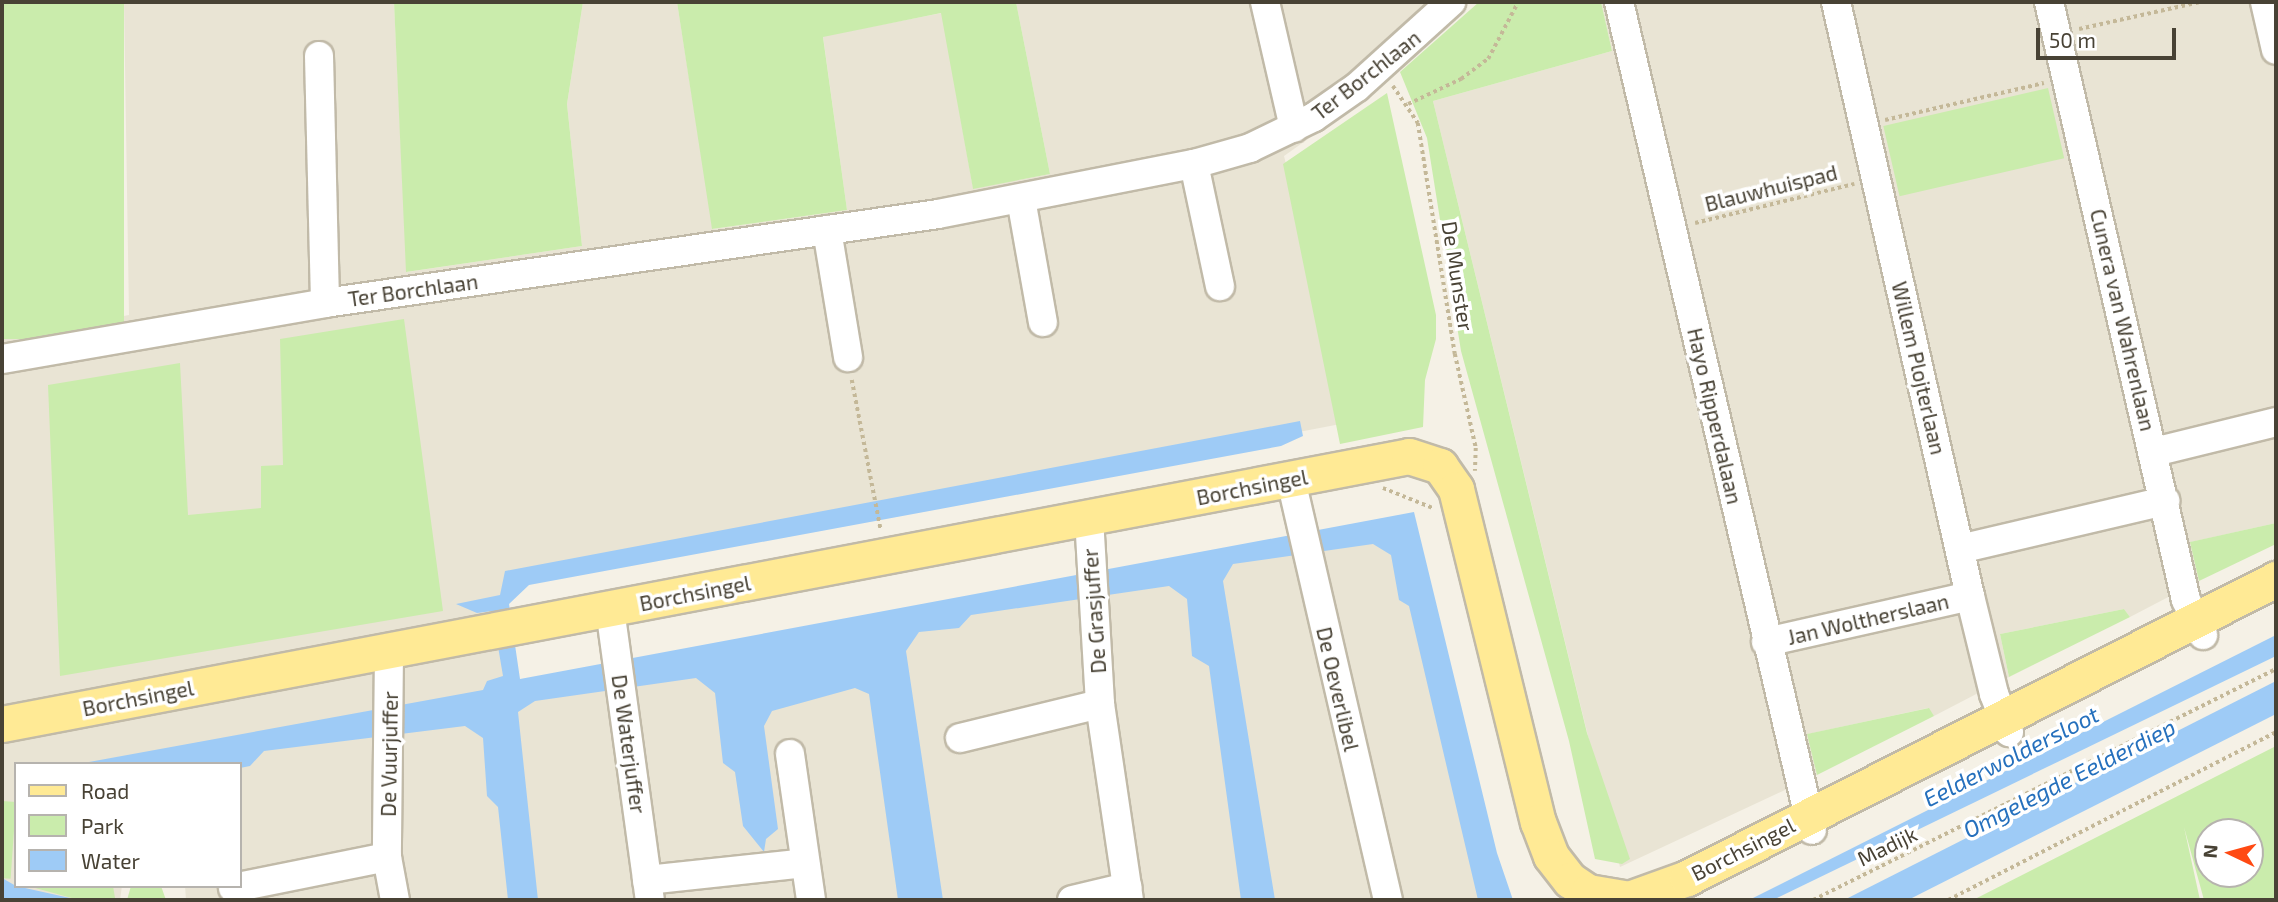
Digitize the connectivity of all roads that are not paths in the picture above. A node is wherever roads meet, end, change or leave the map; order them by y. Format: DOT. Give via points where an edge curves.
graph roads {
  1 [pos="1265,2"];
  2 [pos="1451,2"];
  3 [pos="1619,2"];
  4 [pos="1836,2"];
  5 [pos="2049,2"];
  6 [pos="2265,2"];
  7 [pos="2276,50"];
  8 [pos="319,56"];
  9 [pos="1294,128"];
  10 [pos="1194,164"];
  11 [pos="1021,199"];
  12 [pos="827,230"];
  13 [pos="1220,286"];
  14 [pos="325,303"];
  15 [pos="1043,322"];
  16 [pos="848,357"];
  17 [pos="2,359"];
  18 [pos="2276,422"];
  19 [pos="2154,452"];
  20 [pos="1388,461"];
  21 [pos="1291,480"];
  22 [pos="2165,501"];
  23 [pos="1089,518"];
  24 [pos="1960,549"];
  25 [pos="2276,579"];
  26 [pos="1970,596"];
  27 [pos="2276,598"];
  28 [pos="610,609"];
  29 [pos="2199,628"];
  30 [pos="1766,642"];
  31 [pos="389,651"];
  32 [pos="1100,704"];
  33 [pos="2,724"];
  34 [pos="2006,724"];
  35 [pos="960,738"];
  36 [pos="790,754"];
  37 [pos="1809,823"];
  38 [pos="387,858"];
  39 [pos="805,863"];
  40 [pos="242,886"];
  41 [pos="649,890"];
  42 [pos="1128,893"];
  43 [pos="1381,899"];
  44 [pos="395,900"];
  45 [pos="811,900"];
  46 [pos="1072,900"];
  47 [pos="1562,900"];
  48 [pos="1680,900"];
  1 -- 9 [label="street"];
  2 -- 9 [label="street, Ter Borchlaan" via="1379,68"];
  3 -- 30 [label="street, Hayo Ripperdalaan"];
  4 -- 24 [label="street, Willem Plojterlaan"];
  5 -- 19 [label="street, Cunera van Wahrenlaan"];
  6 -- 7 [label="street"];
  8 -- 14 [label="street"];
  9 -- 10 [label="street, Ter Borchlaan" via="1250,148"];
  10 -- 11 [label="street, Ter Borchlaan"];
  10 -- 13 [label="street"];
  11 -- 12 [label="street, Ter Borchlaan"];
  11 -- 15 [label="street"];
  12 -- 14 [label="street, Ter Borchlaan"];
  12 -- 16 [label="street"];
  14 -- 17 [label="street, Ter Borchlaan"];
  18 -- 19 [label="street"];
  19 -- 22 [label="street, Cunera van Wahrenlaan"];
  20 -- 21 [label="main road, Borchsingel"];
  20 -- 37 [label="main road, Borchsingel" via="1426,459 1440,466 1456,489 1538,822 1551,856 1570,880 1612,900 1637,896"];
  20 -- 47 [label="main road" via="1427,477 1440,500 1525,848 1541,880"];
  21 -- 23 [label="main road, Borchsingel"];
  21 -- 43 [label="street, De Oeverlibel"];
  22 -- 24 [label="street"];
  22 -- 29 [label="street, Cunera van Wahrenlaan"];
  23 -- 28 [label="main road, Borchsingel"];
  23 -- 32 [label="street, De Grasjuffer"];
  24 -- 26 [label="street, Willem Plojterlaan"];
  25 -- 29 [label="main road, Borchsingel"];
  26 -- 30 [label="street, Jan Woltherslaan"];
  26 -- 34 [label="street, Willem Plojterlaan"];
  27 -- 29 [label="main road, Borchsingel"];
  28 -- 31 [label="main road, Borchsingel"];
  28 -- 41 [label="street, De Waterjuffer"];
  29 -- 34 [label="main road, Borchsingel"];
  30 -- 37 [label="street, Hayo Ripperdalaan"];
  31 -- 33 [label="main road, Borchsingel"];
  31 -- 38 [label="street, De Vuurjuffer"];
  32 -- 35 [label="street, De Grasjuffer"];
  32 -- 42 [label="street, De Grasjuffer"];
  34 -- 37 [label="main road, Borchsingel"];
  36 -- 39 [label="street"];
  37 -- 48 [label="main road, Borchsingel"];
  38 -- 40 [label="street"];
  38 -- 44 [label="street, De Vuurjuffer"];
  39 -- 41 [label="street, De Waterjuffer"];
  39 -- 45 [label="street"];
  42 -- 46 [label="street, De Grasjuffer"];
}
